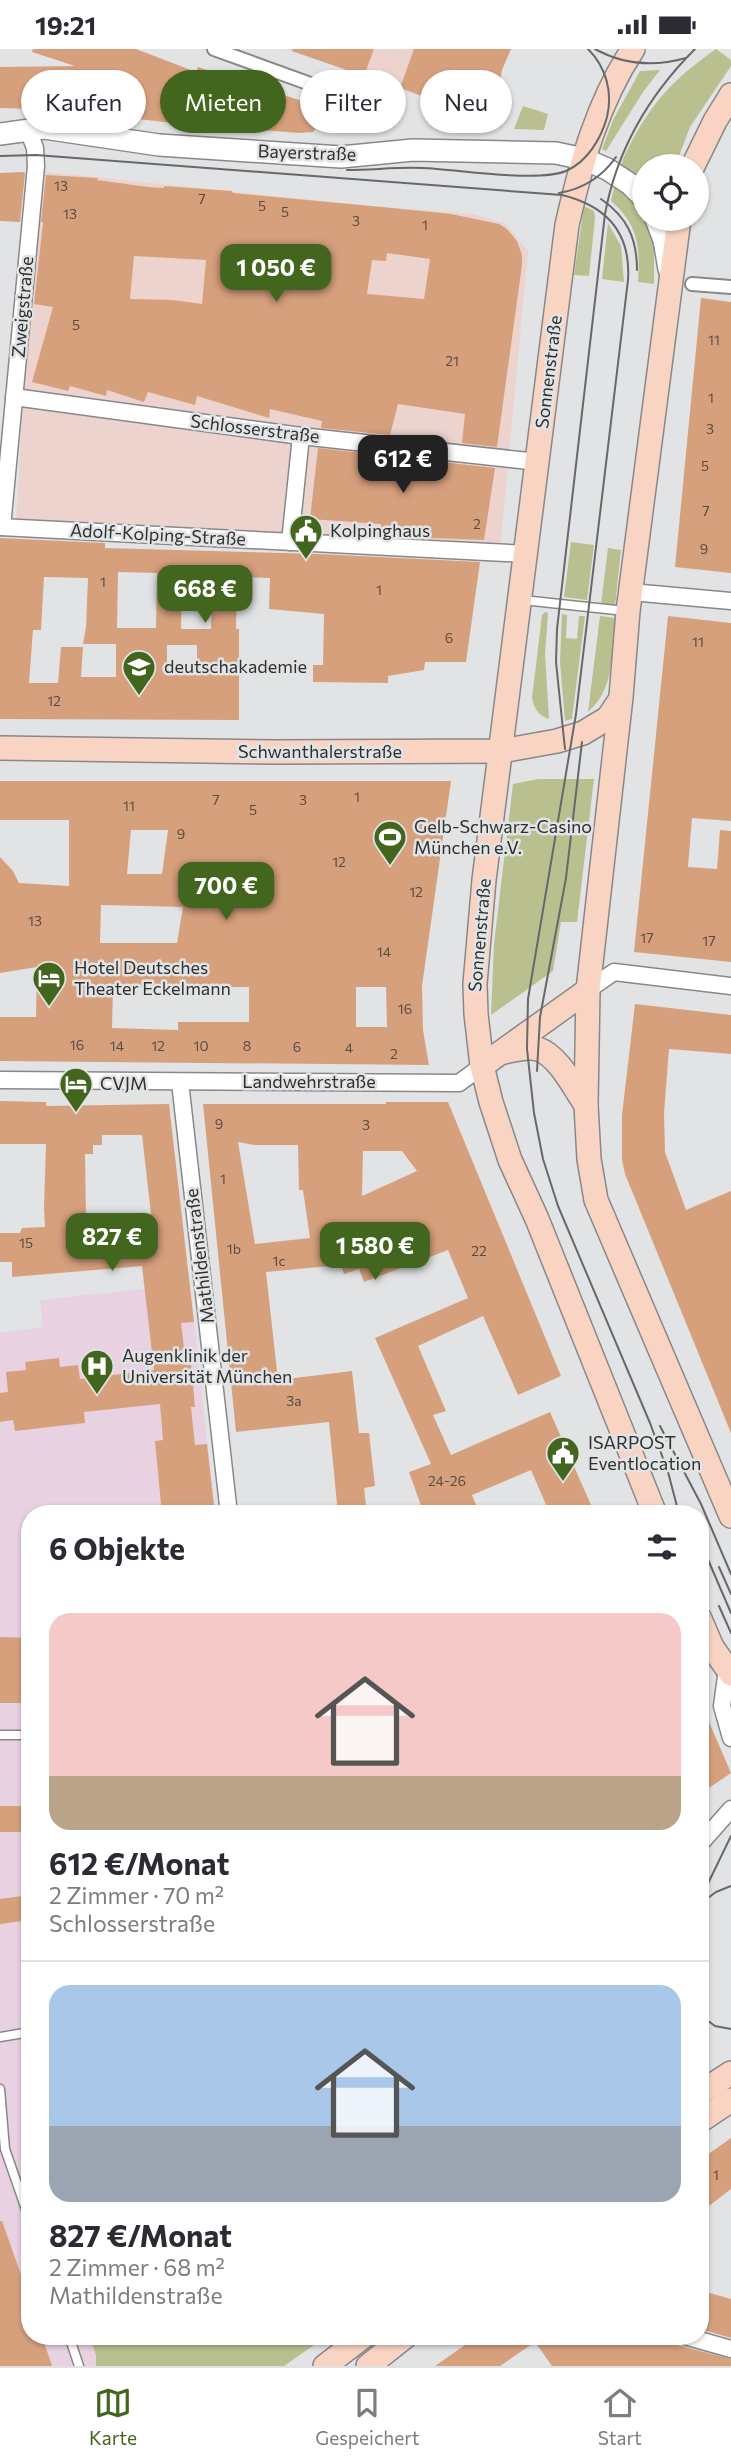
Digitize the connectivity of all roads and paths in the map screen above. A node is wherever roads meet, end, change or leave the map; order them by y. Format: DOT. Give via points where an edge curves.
graph roads {
  1 [pos="214,49"];
  2 [pos="633,49"];
  3 [pos="300,80"];
  4 [pos="731,95"];
  5 [pos="21,130"];
  6 [pos="29,133"];
  7 [pos="83,133"];
  8 [pos="0,134"];
  9 [pos="698,154"];
  10 [pos="584,159"];
  11 [pos="632,188"];
  12 [pos="660,231"];
  13 [pos="679,231"];
  14 [pos="681,283"];
  15 [pos="731,286"];
  16 [pos="14,397"];
  17 [pos="301,436"];
  18 [pos="538,462"];
  19 [pos="1,527"];
  20 [pos="290,542"];
  21 [pos="527,554"];
  22 [pos="521,600"];
  23 [pos="731,601"];
  24 [pos="629,602"];
  25 [pos="621,698"];
  26 [pos="0,748"];
  27 [pos="502,751"];
  28 [pos="731,985"];
  29 [pos="588,990"];
  30 [pos="501,1052"];
  31 [pos="482,1066"];
  32 [pos="0,1080"];
  33 [pos="180,1081"];
  34 [pos="586,1105"];
  35 [pos="228,1505"];
  36 [pos="652,1505"];
  37 [pos="731,1516"];
  38 [pos="709,1640"];
  39 [pos="729,1672"];
  40 [pos="0,1735"];
  41 [pos="21,1735"];
  42 [pos="731,1738"];
  43 [pos="731,1809"];
  44 [pos="709,1834"];
  45 [pos="21,2034"];
  46 [pos="0,2037"];
  47 [pos="731,2073"];
  48 [pos="709,2086"];
  49 [pos="0,2089"];
  50 [pos="731,2100"];
  51 [pos="709,2115"];
  52 [pos="21,2195"];
  53 [pos="709,2343"];
  54 [pos="72,2345"];
  55 [pos="352,2345"];
  56 [pos="395,2345"];
  57 [pos="731,2349"];
  58 [pos="79,2366"];
  59 [pos="325,2366"];
  60 [pos="368,2366"];
  1 -- 3 [label="street"];
  2 -- 10 [label="main road, Sonnenstraße" via="604,102"];
  4 -- 9 [label="main road"];
  5 -- 8 [label="street, Bayerstraße"];
  6 -- 16 [label="street, Zweigstraße" via="36,166"];
  7 -- 10 [label="street, Bayerstraße" via="159,145 341,157 413,150 556,153"];
  10 -- 11 [label="street, Bayerstraße"];
  10 -- 18 [label="main road, Sonnenstraße" via="564,243"];
  12 -- 14 [label="street"];
  13 -- 14 [label="main road"];
  14 -- 15 [label="street"];
  14 -- 24 [label="main road"];
  16 -- 17 [label="street, Schlosserstraße"];
  16 -- 19 [label="street, Zweigstraße"];
  17 -- 18 [label="street, Schlosserstraße"];
  17 -- 20 [label="street"];
  18 -- 21 [label="main road, Sonnenstraße"];
  19 -- 20 [label="street, Adolf-Kolping-Straße"];
  20 -- 21 [label="street, Adolf-Kolping-Straße"];
  21 -- 22 [label="main road, Sonnenstraße"];
  22 -- 24 [label="lane"];
  22 -- 27 [label="main road, Sonnenstraße"];
  23 -- 24 [label="street"];
  24 -- 25 [label="main road"];
  25 -- 27 [label="main road, Schwanthalerstraße" via="608,718 583,733"];
  25 -- 29 [label="main road"];
  26 -- 27 [label="main road, Schwanthalerstraße"];
  27 -- 31 [label="main road, Sonnenstraße" via="475,984"];
  28 -- 29 [label="street" via="614,972"];
  29 -- 30 [label="main road, Landwehrstraße"];
  29 -- 34 [label="main road"];
  30 -- 31 [label="main road, Landwehrstraße"];
  30 -- 34 [label="main road" via="530,1048 544,1052"];
  31 -- 33 [label="street, Landwehrstraße" via="459,1083"];
  31 -- 36 [label="main road, Sonnenstraße" via="510,1160"];
  32 -- 33 [label="street, Landwehrstraße"];
  33 -- 35 [label="street, Mathildenstraße"];
  34 -- 37 [label="main road" via="596,1200"];
  38 -- 39 [label="main road"];
  39 -- 42 [label="street" via="722,1706"];
  40 -- 41 [label="lane"];
  43 -- 44 [label="street"];
  45 -- 46 [label="lane"];
  47 -- 48 [label="main road"];
  49 -- 52 [label="lane" via="5,2149"];
  50 -- 51 [label="main road"];
  53 -- 57 [label="street"];
  54 -- 58 [label="lane"];
  55 -- 59 [label="main road"];
  56 -- 60 [label="main road"];
}
